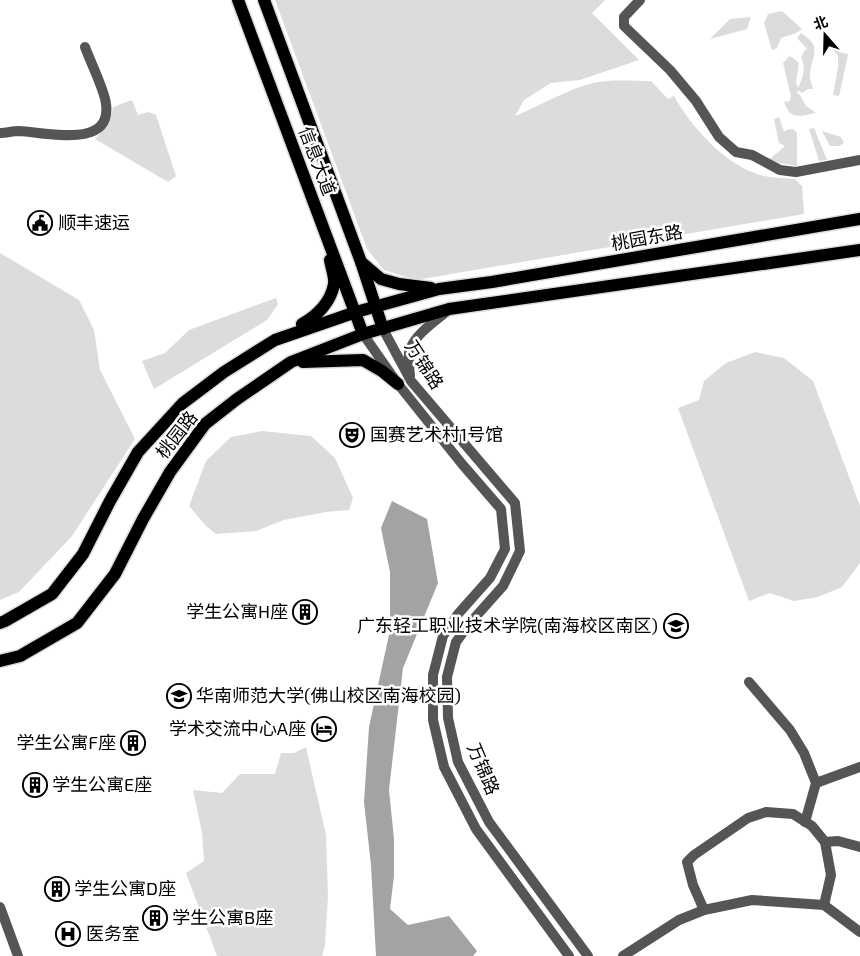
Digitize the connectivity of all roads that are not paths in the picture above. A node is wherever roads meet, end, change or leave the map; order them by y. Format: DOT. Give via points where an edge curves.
graph roads {
  1 [pos="238,0"];
  2 [pos="264,0"];
  3 [pos="640,0"];
  4 [pos="85,47"];
  5 [pos="0,133"];
  6 [pos="860,160"];
  7 [pos="860,220"];
  8 [pos="325,230"];
  9 [pos="860,250"];
  10 [pos="361,262"];
  11 [pos="439,289"];
  12 [pos="375,306"];
  13 [pos="449,309"];
  14 [pos="356,312"];
  15 [pos="383,329"];
  16 [pos="363,334"];
  17 [pos="275,340"];
  18 [pos="290,362"];
  19 [pos="405,382"];
  20 [pos="0,623"];
  21 [pos="0,661"];
  22 [pos="749,682"];
  23 [pos="860,767"];
  24 [pos="816,783"];
  25 [pos="805,822"];
  26 [pos="826,842"];
  27 [pos="860,847"];
  28 [pos="824,905"];
  29 [pos="0,907"];
  30 [pos="704,910"];
  31 [pos="860,932"];
  32 [pos="17,954"];
  33 [pos="569,956"];
  34 [pos="588,956"];
  35 [pos="623,956"];
  1 -- 8 [label="main road, 信息大道"];
  2 -- 10 [label="main road, 信息大道"];
  3 -- 6 [label="street" via="624,17 624,26 670,70 696,100 719,137 736,152 752,155 780,170 796,172"];
  4 -- 5 [label="street" via="106,103 106,115 100,126 90,134 75,136 17,131"];
  7 -- 11 [label="main road, 桃园东路"];
  8 -- 14 [label="main road, 信息大道"];
  8 -- 17 [label="main road" via="334,283 329,298 315,317"];
  9 -- 13 [label="main road"];
  10 -- 11 [label="main road" via="381,278 399,284"];
  10 -- 12 [label="main road, 信息大道"];
  11 -- 12 [label="main road, 桃园路"];
  12 -- 14 [label="main road, 桃园路"];
  12 -- 15 [label="main road, 信息大道"];
  13 -- 15 [label="main road, 桃园路"];
  13 -- 19 [label="street" via="410,348"];
  14 -- 16 [label="main road, 信息大道"];
  14 -- 17 [label="main road, 桃园路"];
  15 -- 16 [label="main road, 桃园路"];
  15 -- 19 [label="street, 万锦路"];
  16 -- 18 [label="main road, 桃园路"];
  16 -- 19 [label="street, 万锦路"];
  17 -- 20 [label="main road, 桃园路" via="183,403 138,452 83,554 52,594"];
  18 -- 19 [label="main road" via="363,360"];
  18 -- 21 [label="main road, 桃园路" via="205,424 170,472 115,574 77,623 20,656"];
  19 -- 33 [label="street, 万锦路" via="462,464 501,510 505,549 490,578 443,636 433,675 433,720 444,767 476,829"];
  19 -- 34 [label="street, 万锦路" via="515,503 520,551 503,586 456,642 447,677 448,718 458,762 489,822"];
  22 -- 24 [label="street" via="790,730 804,752"];
  23 -- 24 [label="street"];
  24 -- 25 [label="street"];
  25 -- 26 [label="street"];
  25 -- 30 [label="street" via="793,814 766,812 748,818 694,855 688,862 693,885"];
  26 -- 27 [label="street" via="838,841"];
  26 -- 28 [label="street" via="831,874"];
  28 -- 30 [label="street" via="752,900"];
  28 -- 31 [label="street"];
  29 -- 32 [label="street"];
  30 -- 35 [label="street" via="680,920"];
}
